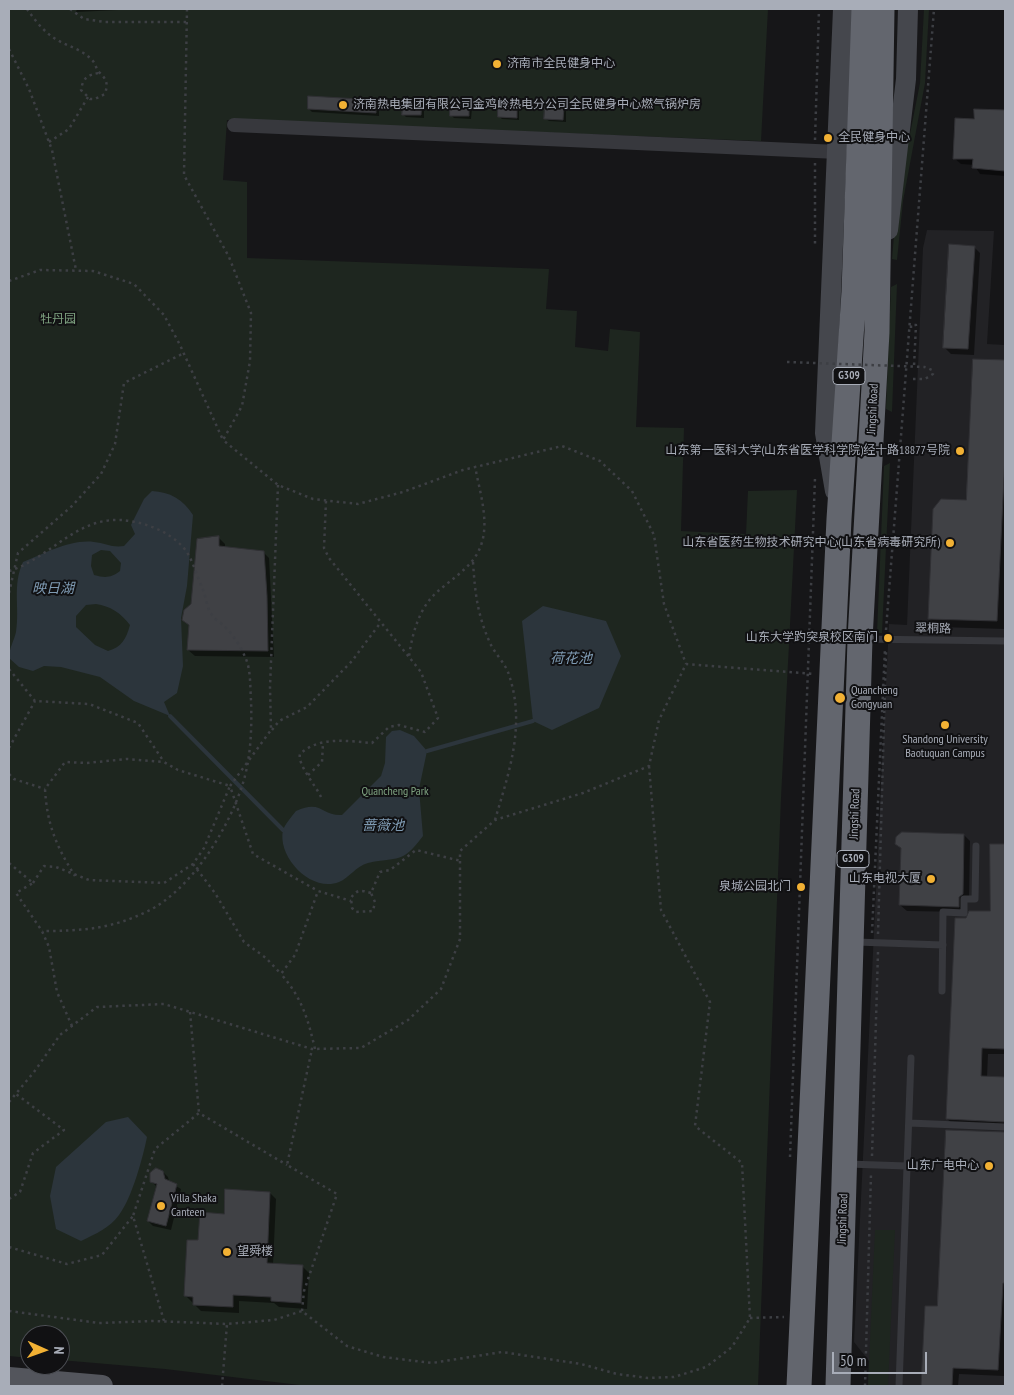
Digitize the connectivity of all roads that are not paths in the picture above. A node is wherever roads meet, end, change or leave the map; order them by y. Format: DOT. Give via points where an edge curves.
graph roads {
  1 [pos="844,9"];
  2 [pos="864,9"];
  3 [pos="882,9"];
  4 [pos="908,9"];
  5 [pos="234,125"];
  6 [pos="838,152"];
  7 [pos="877,332"];
  8 [pos="839,519"];
  9 [pos="860,640"];
  10 [pos="1005,641"];
  11 [pos="976,846"];
  12 [pos="867,942"];
  13 [pos="943,945"];
  14 [pos="942,991"];
  15 [pos="911,1058"];
  16 [pos="909,1124"];
  17 [pos="1005,1127"];
  18 [pos="844,1164"];
  19 [pos="907,1166"];
  20 [pos="9,1378"];
  21 [pos="102,1386"];
  22 [pos="800,1386"];
  23 [pos="838,1386"];
  24 [pos="899,1386"];
  1 -- 6 [label="main road"];
  2 -- 8 [label="highway, G309" via="854,292"];
  3 -- 7 [label="highway, Jingshi Road / G309"];
  4 -- 7 [label="main road, Jingshi Road" via="906,79"];
  5 -- 6 [label="street"];
  6 -- 8 [label="main road" via="825,433"];
  7 -- 9 [label="highway, Jingshi Road / G309"];
  8 -- 22 [label="highway, G309"];
  9 -- 10 [label="lane, 翠桐路"];
  9 -- 12 [label="highway, Jingshi Road / G309"];
  11 -- 13 [label="lane" via="975,900 964,899 964,912 944,912"];
  12 -- 13 [label="lane"];
  12 -- 18 [label="highway, Jingshi Road / G309"];
  13 -- 14 [label="lane"];
  15 -- 16 [label="lane"];
  16 -- 17 [label="lane"];
  16 -- 19 [label="lane"];
  18 -- 19 [label="lane"];
  18 -- 23 [label="highway, Jingshi Road / G309"];
  19 -- 24 [label="lane"];
  20 -- 21 [label="main road"];
}
